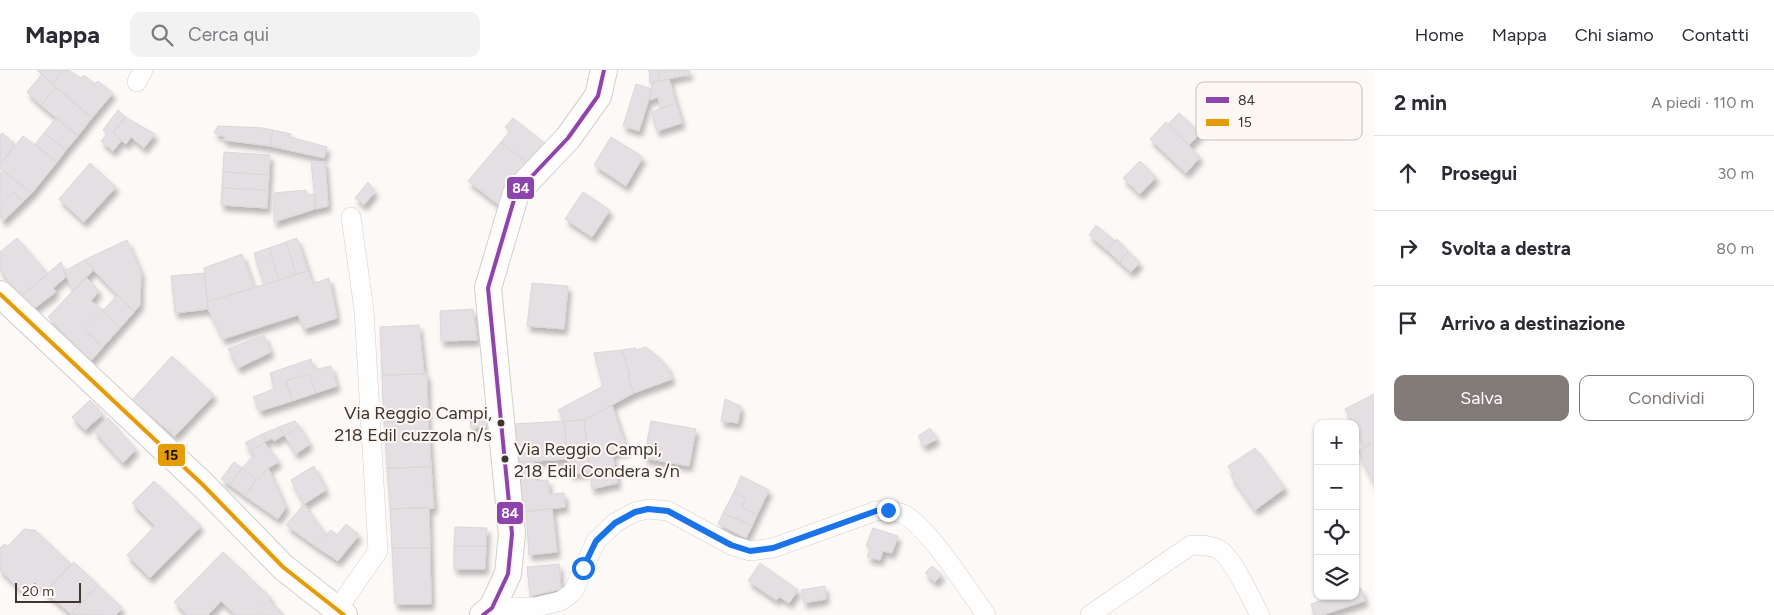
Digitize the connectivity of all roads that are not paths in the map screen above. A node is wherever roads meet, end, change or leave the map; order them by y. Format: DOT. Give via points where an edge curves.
graph roads {
  1 [pos="604,70"];
  2 [pos="351,217"];
  3 [pos="0,294"];
  4 [pos="487,611"];
  5 [pos="340,612"];
  6 [pos="986,615"];
  7 [pos="1090,615"];
  8 [pos="1260,615"];
  1 -- 4 [label="main road" via="598,96 568,138 516,193 488,288 512,534 508,574"];
  2 -- 5 [label="street" via="364,310 378,550"];
  3 -- 5 [label="main road" via="203,485 283,567"];
  4 -- 6 [label="street" via="536,607 561,601 572,592 596,541 615,523 635,512 648,509 668,511 731,545 750,551 773,548 876,511 888,510 904,515 924,530"];
  7 -- 8 [label="street" via="1191,545 1218,549 1230,559"];
}
